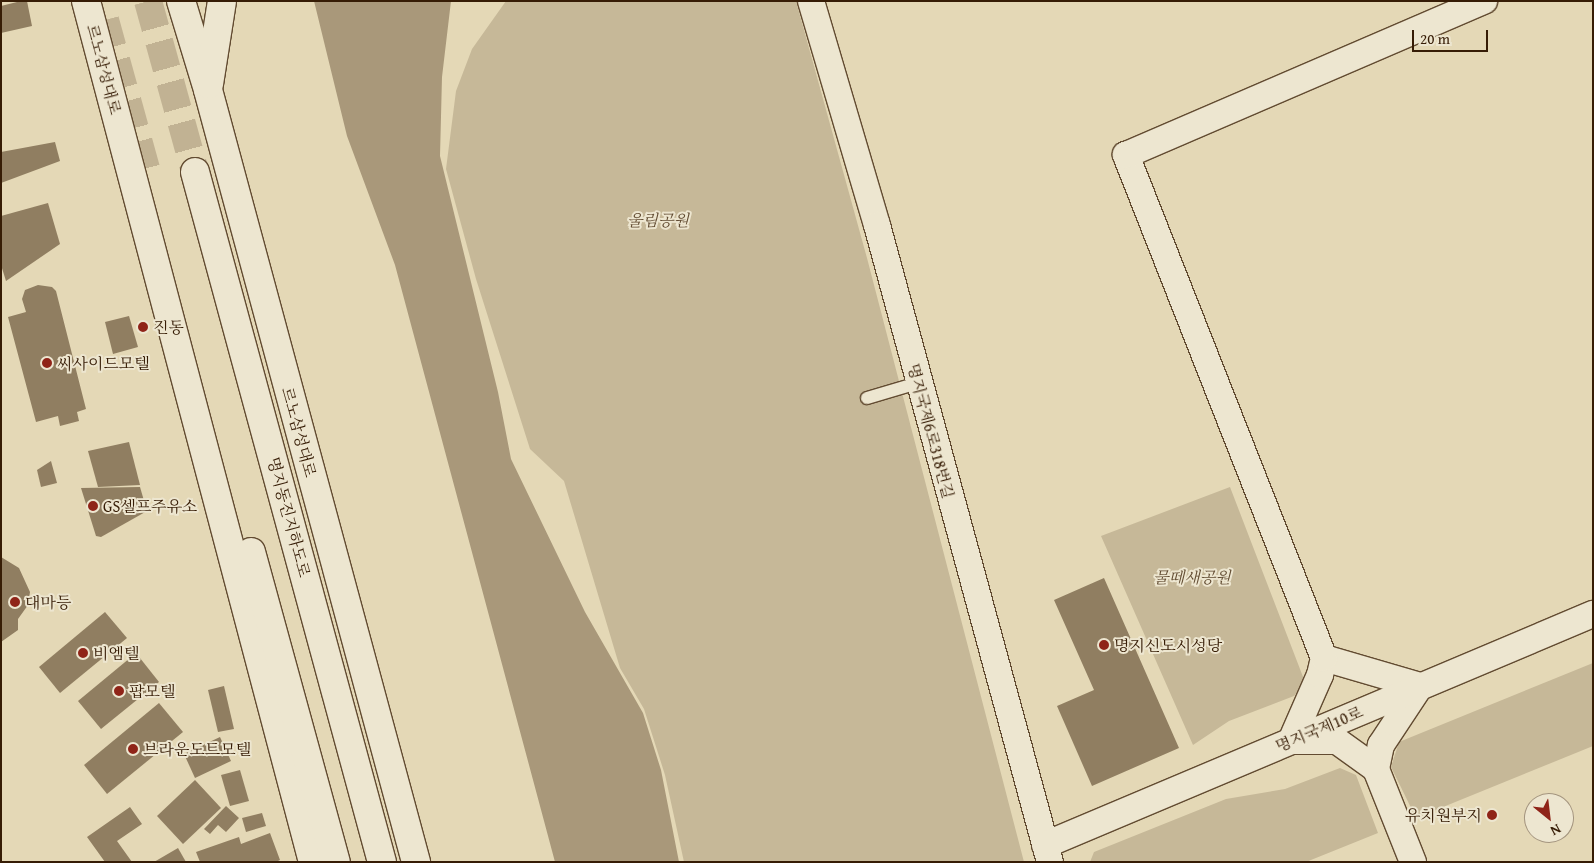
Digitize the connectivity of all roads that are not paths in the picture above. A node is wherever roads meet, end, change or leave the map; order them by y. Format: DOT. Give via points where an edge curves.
graph roads {
  1 [pos="222,1"];
  2 [pos="811,1"];
  3 [pos="1484,1"];
  4 [pos="88,3"];
  5 [pos="179,6"];
  6 [pos="208,90"];
  7 [pos="195,172"];
  8 [pos="149,180"];
  9 [pos="918,383"];
  10 [pos="867,398"];
  11 [pos="1593,614"];
  12 [pos="1324,658"];
  13 [pos="1420,686"];
  14 [pos="1292,741"];
  15 [pos="1376,769"];
  16 [pos="1047,853"];
  17 [pos="313,862"];
  18 [pos="336,862"];
  19 [pos="382,862"];
  20 [pos="416,862"];
  21 [pos="1413,862"];
  1 -- 6 [label="main road"];
  2 -- 9 [label="street, 명지국제6로318번길"];
  3 -- 12 [label="street" via="1126,155"];
  4 -- 17 [label="main road, 르노삼성대로"];
  5 -- 6 [label="main road, 르노삼성대로"];
  6 -- 20 [label="main road, 르노삼성대로"];
  7 -- 19 [label="main road, 명지동진지하도로"];
  8 -- 18 [label="main road"];
  9 -- 10 [label="lane"];
  9 -- 16 [label="street, 명지국제6로318번길"];
  11 -- 13 [label="street, 명지국제10로"];
  12 -- 13 [label="street"];
  12 -- 14 [label="street"];
  13 -- 14 [label="street, 명지국제10로"];
  13 -- 15 [label="street" via="1381,745"];
  14 -- 15 [label="street" via="1337,741"];
  14 -- 16 [label="street, 명지국제10로"];
  15 -- 21 [label="street"];
}
